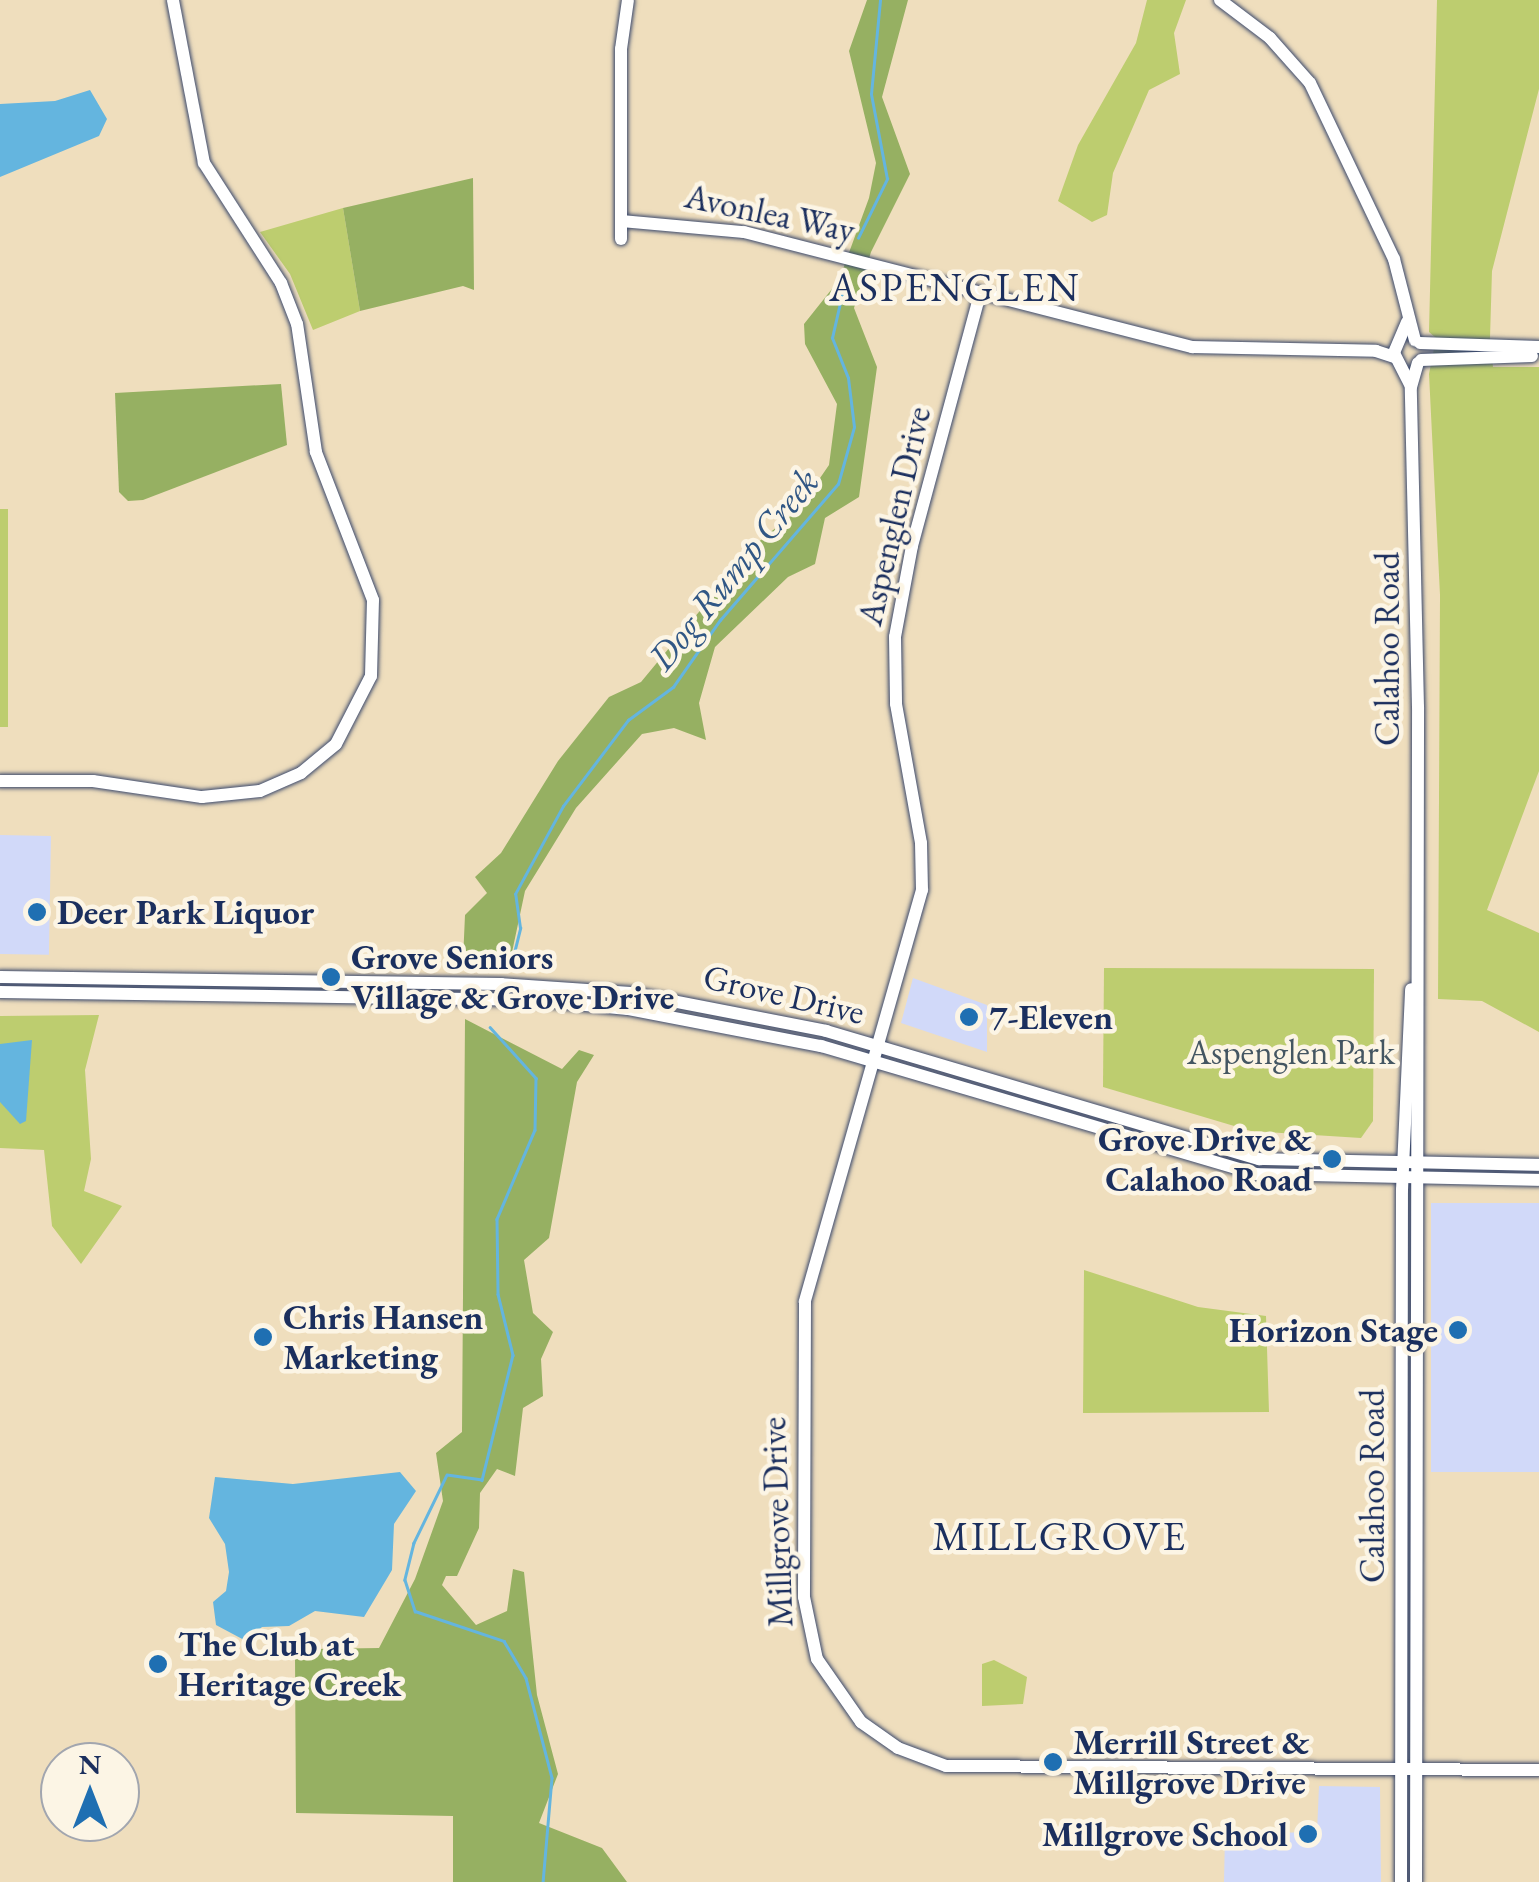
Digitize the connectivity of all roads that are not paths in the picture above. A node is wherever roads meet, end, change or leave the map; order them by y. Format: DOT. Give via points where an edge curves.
graph roads {
  1 [pos="173,0"];
  2 [pos="628,0"];
  3 [pos="1220,0"];
  4 [pos="622,221"];
  5 [pos="621,240"];
  6 [pos="980,294"];
  7 [pos="1407,322"];
  8 [pos="1417,342"];
  9 [pos="1539,348"];
  10 [pos="1398,352"];
  11 [pos="1539,356"];
  12 [pos="1419,361"];
  13 [pos="1411,387"];
  14 [pos="0,781"];
  15 [pos="0,977"];
  16 [pos="0,992"];
  17 [pos="878,1046"];
  18 [pos="874,1061"];
  19 [pos="1539,1165"];
  20 [pos="1409,1172"];
  21 [pos="1539,1180"];
  22 [pos="1402,1770"];
  23 [pos="1417,1770"];
  24 [pos="1539,1770"];
  25 [pos="1401,1882"];
  26 [pos="1416,1882"];
  1 -- 14 [label="street" via="204,164 275,274 297,324 316,452 373,600 372,676 336,744 301,773 260,791 202,797 93,781"];
  2 -- 4 [label="street" via="621,49"];
  3 -- 7 [label="street" via="1270,38 1310,82 1394,258"];
  4 -- 5 [label="street"];
  4 -- 6 [label="street, Avonlea Way" via="744,232"];
  6 -- 10 [label="street, Avonlea Way" via="1192,346"];
  6 -- 17 [label="street, Aspenglen Drive" via="901,595 893,674 921,843 922,890"];
  7 -- 8 [label="street"];
  7 -- 10 [label="street"];
  8 -- 9 [label="street"];
  8 -- 10 [label="street"];
  8 -- 12 [label="street, Calahoo Road"];
  10 -- 12 [label="street"];
  10 -- 13 [label="street, Calahoo Road"];
  11 -- 12 [label="street"];
  12 -- 13 [label="street, Calahoo Road"];
  13 -- 20 [label="street, Calahoo Road" via="1418,911"];
  15 -- 17 [label="street, Grove Drive" via="572,988 743,1012"];
  16 -- 18 [label="street, Grove Drive" via="572,1003 739,1027"];
  17 -- 18 [label="street, Aspenglen Drive"];
  17 -- 20 [label="street, Grove Drive" via="1234,1154"];
  18 -- 20 [label="street, Grove Drive" via="1231,1169 1302,1179"];
  18 -- 22 [label="street, Millgrove Drive" via="818,1245 804,1322 805,1608 817,1658 844,1704 898,1748 965,1768"];
  19 -- 20 [label="street, Grove Drive"];
  20 -- 21 [label="street, Grove Drive"];
  20 -- 22 [label="street, Calahoo Road"];
  20 -- 23 [label="street, Calahoo Road"];
  22 -- 23 [label="street, Millgrove Drive"];
  22 -- 25 [label="street, Calahoo Road"];
  23 -- 24 [label="street, Millgrove Drive"];
  23 -- 26 [label="street, Calahoo Road"];
}
